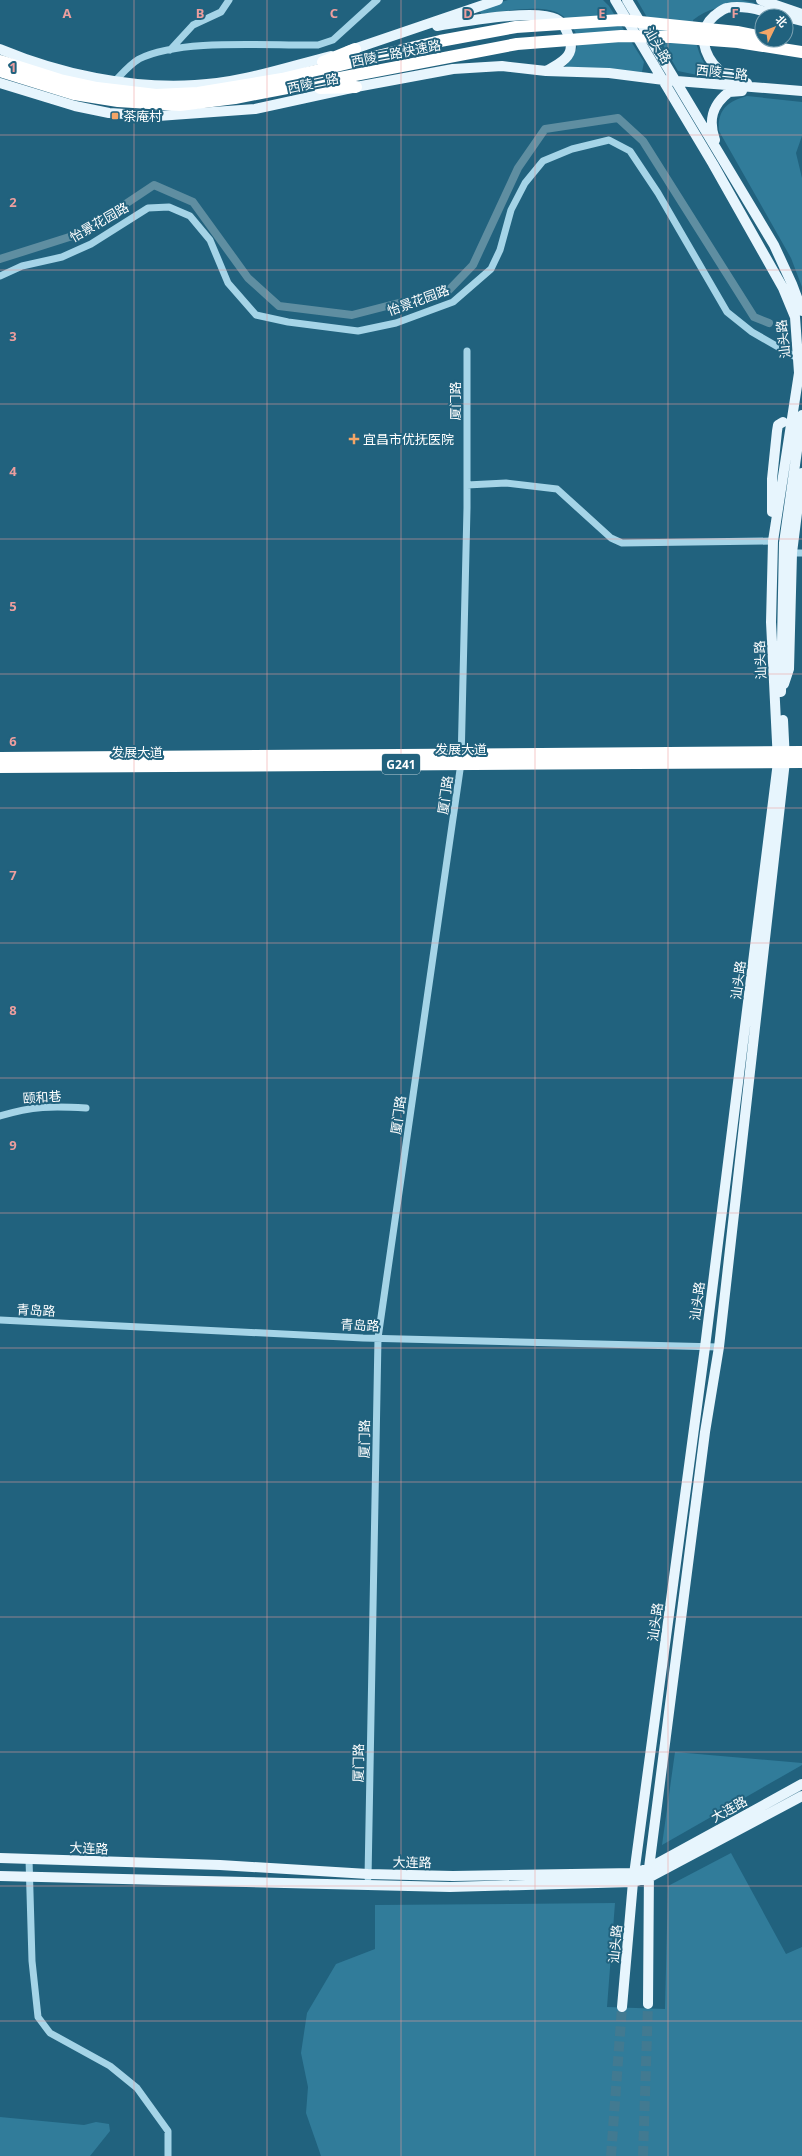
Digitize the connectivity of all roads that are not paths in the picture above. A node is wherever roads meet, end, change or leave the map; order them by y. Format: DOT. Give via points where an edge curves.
graph roads {
  1 [pos="229,0"];
  2 [pos="377,0"];
  3 [pos="498,0"];
  4 [pos="615,0"];
  5 [pos="627,0"];
  6 [pos="760,0"];
  7 [pos="754,10"];
  8 [pos="802,14"];
  9 [pos="419,28"];
  10 [pos="737,37"];
  11 [pos="754,37"];
  12 [pos="754,40"];
  13 [pos="791,48"];
  14 [pos="0,49"];
  15 [pos="356,49"];
  16 [pos="170,50"];
  17 [pos="802,53"];
  18 [pos="0,61"];
  19 [pos="0,71"];
  20 [pos="546,71"];
  21 [pos="669,80"];
  22 [pos="114,82"];
  23 [pos="0,83"];
  24 [pos="284,83"];
  25 [pos="356,87"];
  26 [pos="764,89"];
  27 [pos="802,91"];
  28 [pos="156,95"];
  29 [pos="722,159"];
  30 [pos="0,276"];
  31 [pos="802,311"];
  32 [pos="467,351"];
  33 [pos="799,359"];
  34 [pos="802,415"];
  35 [pos="783,422"];
  36 [pos="794,434"];
  37 [pos="802,473"];
  38 [pos="467,485"];
  39 [pos="773,541"];
  40 [pos="797,553"];
  41 [pos="781,694"];
  42 [pos="802,752"];
  43 [pos="781,756"];
  44 [pos="0,758"];
  45 [pos="461,759"];
  46 [pos="802,762"];
  47 [pos="0,767"];
  48 [pos="86,1108"];
  49 [pos="0,1116"];
  50 [pos="0,1320"];
  51 [pos="378,1338"];
  52 [pos="705,1347"];
  53 [pos="719,1347"];
  54 [pos="802,1784"];
  55 [pos="802,1796"];
  56 [pos="0,1858"];
  57 [pos="29,1858"];
  58 [pos="648,1872"];
  59 [pos="0,1876"];
  60 [pos="29,1876"];
  61 [pos="634,1877"];
  62 [pos="368,1879"];
  63 [pos="648,2004"];
  64 [pos="622,2006"];
  65 [pos="168,2156"];
  1 -- 16 [label="street" via="221,12 193,25"];
  2 -- 16 [label="street" via="343,33 318,45 220,45"];
  3 -- 9 [label="main road, 西陵二路"];
  4 -- 21 [label="main road, 汕头路"];
  5 -- 21 [label="main road, 汕头路"];
  6 -- 8 [label="main road"];
  7 -- 26 [label="main road" via="726,8 710,20 704,31 704,45 720,71 731,78"];
  9 -- 15 [label="main road, 西陵二路"];
  9 -- 20 [label="main road" via="493,17 532,15 556,18 567,30 572,46 569,56"];
  10 -- 11 [label="highway, 西陵二路快速路"];
  10 -- 12 [label="highway, 西陵二路快速路"];
  10 -- 24 [label="highway, 西陵二路快速路" via="621,36 517,44"];
  10 -- 24 [label="highway, 西陵二路快速路" via="621,20 516,26 440,41"];
  13 -- 17 [label="highway, 西陵二路快速路"];
  14 -- 22 [label="main road, 西陵二路" via="19,57"];
  15 -- 22 [label="main road, 西陵二路" via="257,76 195,85"];
  15 -- 24 [label="highway"];
  16 -- 22 [label="street" via="139,59"];
  18 -- 28 [label="highway, 西陵二路快速路" via="60,80 97,88"];
  19 -- 24 [label="highway, 西陵二路快速路" via="74,94 118,101 180,105 235,98"];
  20 -- 21 [label="main road, 西陵二路" via="609,73"];
  20 -- 25 [label="main road, 西陵二路" via="502,66 453,69"];
  21 -- 26 [label="main road, 西陵二路"];
  21 -- 29 [label="main road, 汕头路"];
  21 -- 33 [label="main road, 汕头路" via="783,288 795,317"];
  22 -- 28 [label="highway"];
  23 -- 25 [label="main road, 西陵二路" via="75,106 109,113 158,116 255,109"];
  24 -- 25 [label="highway"];
  24 -- 28 [label="highway, 西陵二路快速路" via="198,94"];
  26 -- 27 [label="main road, 西陵二路"];
  26 -- 29 [label="main road" via="729,92 714,107 711,117 712,130"];
  29 -- 31 [label="main road, 汕头路" via="774,246"];
  30 -- 33 [label="street, 怡景花园路" via="22,266 62,257 92,244 148,208 169,207 190,216 210,240 228,283 256,315 358,331 381,326 453,302 491,269 500,250 511,210 525,183 543,161 572,149 609,140 630,152 658,193 727,312 752,332"];
  32 -- 38 [label="street, 厦门路"];
  33 -- 36 [label="main road, 汕头路"];
  34 -- 36 [label="main road, 汕头路"];
  35 -- 39 [label="main road" via="778,425 772,479"];
  36 -- 39 [label="main road, 汕头路"];
  36 -- 41 [label="main road, 汕头路" via="784,543"];
  37 -- 40 [label="main road"];
  38 -- 39 [label="street" via="506,483 557,490 611,538 622,542"];
  38 -- 45 [label="street, 厦门路"];
  39 -- 43 [label="main road, 汕头路" via="771,622"];
  40 -- 41 [label="main road" via="789,669"];
  41 -- 43 [label="main road, 汕头路"];
  42 -- 43 [label="highway, 发展大道 / G241"];
  43 -- 45 [label="highway, 发展大道 / G241"];
  43 -- 46 [label="highway, 发展大道 / G241"];
  43 -- 52 [label="main road, 汕头路"];
  43 -- 53 [label="main road, 汕头路"];
  44 -- 45 [label="highway, 发展大道 / G241"];
  45 -- 47 [label="highway, 发展大道 / G241"];
  45 -- 51 [label="street, 厦门路"];
  48 -- 49 [label="street, 颐和巷" via="45,1106"];
  50 -- 51 [label="street, 青岛路"];
  51 -- 52 [label="street, 青岛路"];
  51 -- 62 [label="street, 厦门路"];
  52 -- 53 [label="street, 青岛路"];
  52 -- 61 [label="main road, 汕头路"];
  53 -- 58 [label="main road, 汕头路" via="705,1432"];
  54 -- 58 [label="main road, 大连路"];
  55 -- 58 [label="main road, 大连路"];
  56 -- 57 [label="main road, 大连路"];
  57 -- 60 [label="street"];
  57 -- 62 [label="main road, 大连路" via="220,1865"];
  58 -- 61 [label="main road, 大连路"];
  58 -- 63 [label="main road, 汕头路"];
  59 -- 60 [label="main road, 大连路"];
  60 -- 62 [label="main road, 大连路"];
  60 -- 65 [label="street" via="32,1961 38,2017 50,2033 110,2066 137,2088 168,2132"];
  61 -- 62 [label="main road, 大连路" via="453,1876"];
  61 -- 64 [label="main road, 汕头路"];
}
